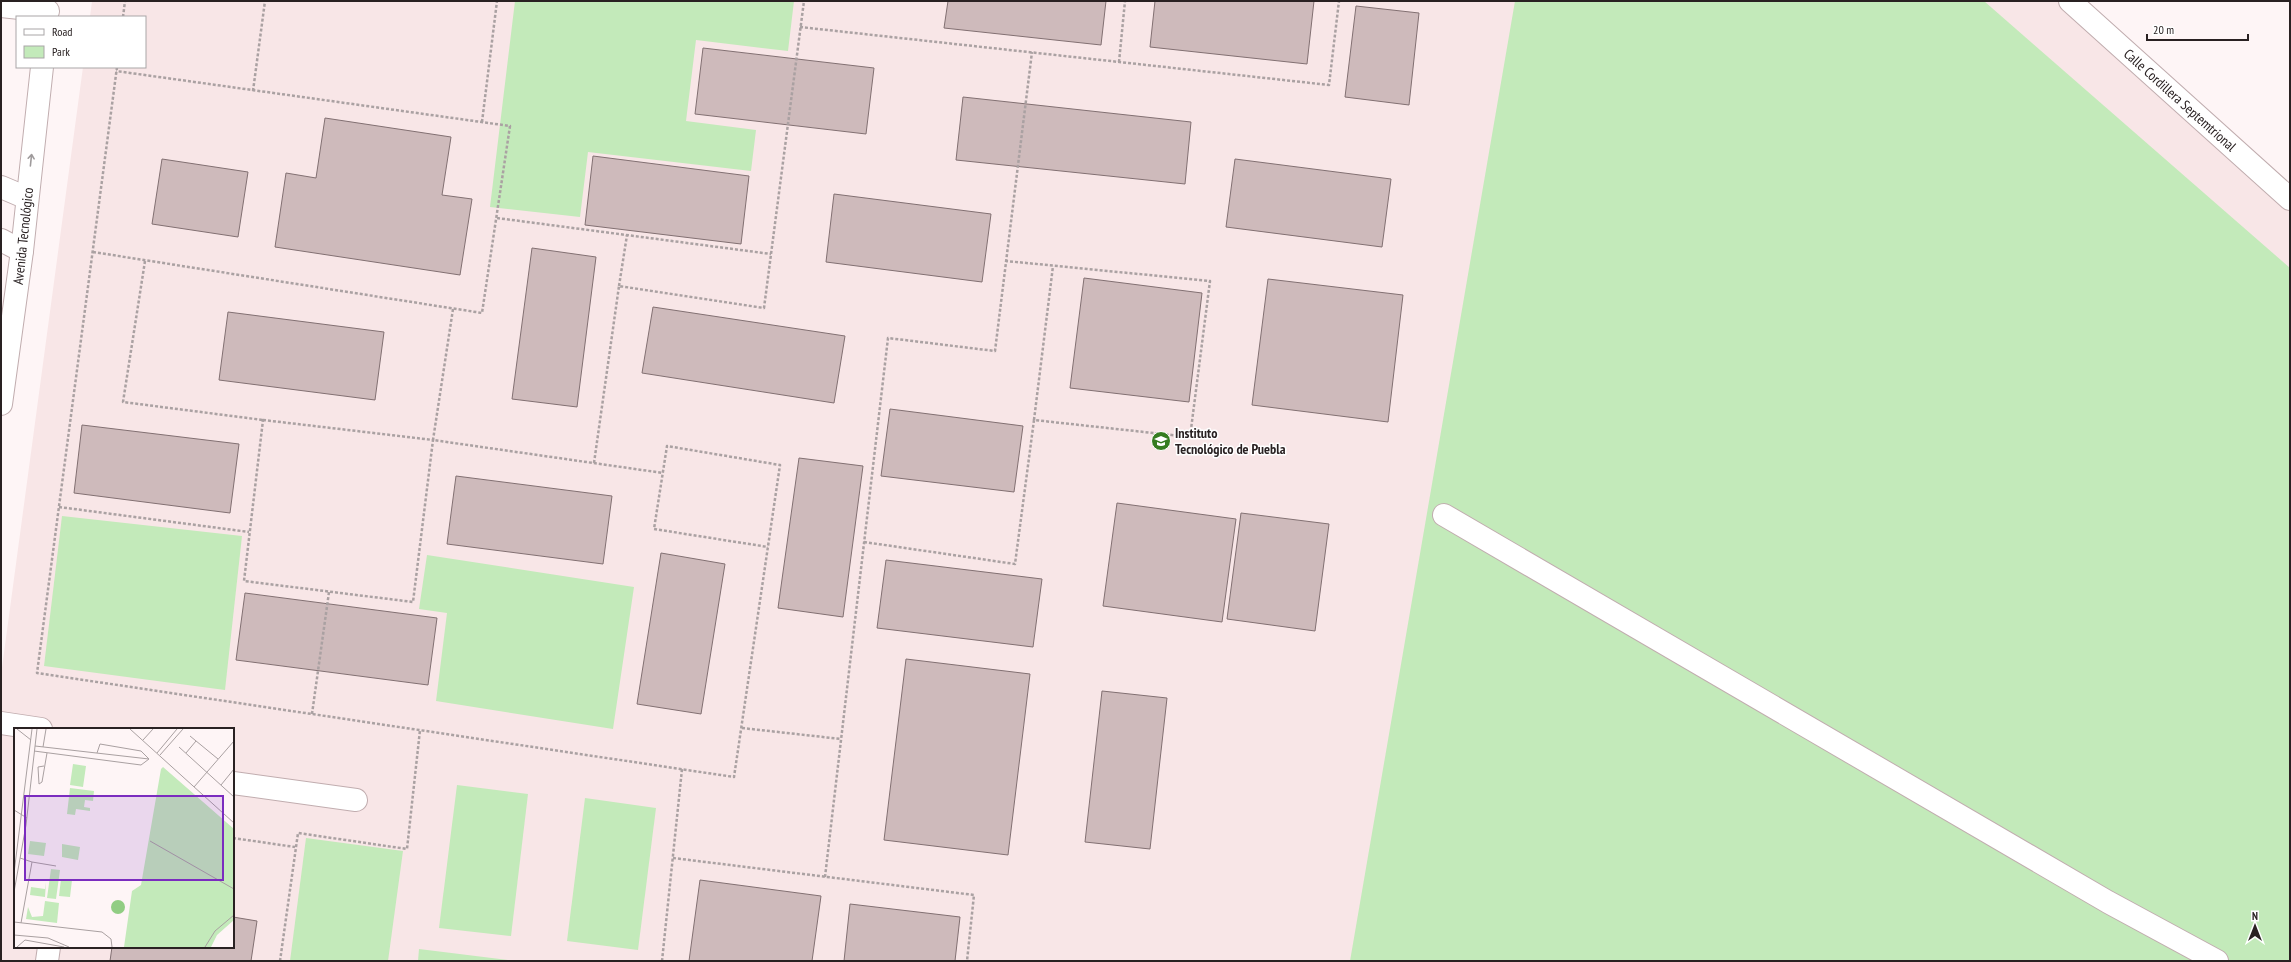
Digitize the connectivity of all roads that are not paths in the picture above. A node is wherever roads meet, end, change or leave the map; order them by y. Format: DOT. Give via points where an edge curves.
graph roads {
  1 [pos="2070,1"];
  2 [pos="1,6"];
  3 [pos="48,10"];
  4 [pos="42,68"];
  5 [pos="1,187"];
  6 [pos="27,198"];
  7 [pos="2290,200"];
  8 [pos="1,240"];
  9 [pos="22,251"];
  10 [pos="1,404"];
  11 [pos="1444,515"];
  12 [pos="1,723"];
  13 [pos="34,728"];
  14 [pos="234,783"];
  15 [pos="356,800"];
  16 [pos="49,948"];
  17 [pos="47,961"];
  18 [pos="2217,961"];
  1 -- 7 [label="street, Calle Cordillera Septemtrional"];
  2 -- 3 [label="street"];
  6 -- 4 [label="street, Avenida Tecnológico, one-way"];
  5 -- 6 [label="street"];
  6 -- 9 [label="street, Avenida Tecnológico"];
  8 -- 9 [label="street"];
  9 -- 10 [label="street, Avenida Tecnológico"];
  11 -- 18 [label="street" via="2108,902"];
  12 -- 13 [label="street"];
  14 -- 15 [label="street"];
  16 -- 17 [label="street"];
}
